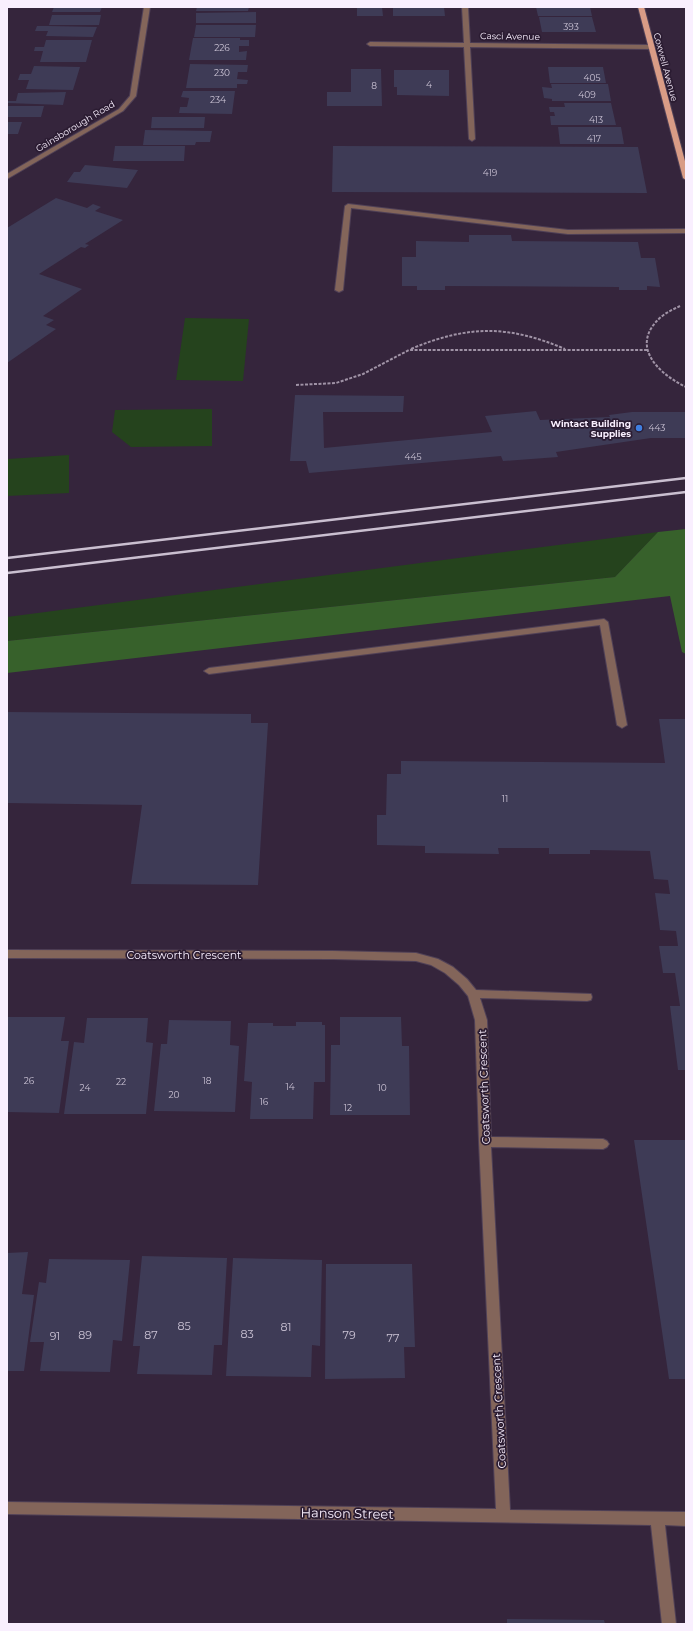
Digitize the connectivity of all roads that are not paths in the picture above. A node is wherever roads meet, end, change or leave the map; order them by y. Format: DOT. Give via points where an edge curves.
graph roads {
  1 [pos="147,7"];
  2 [pos="465,7"];
  3 [pos="641,7"];
  4 [pos="370,44"];
  5 [pos="468,45"];
  6 [pos="650,46"];
  7 [pos="472,138"];
  8 [pos="7,177"];
  9 [pos="686,178"];
  10 [pos="686,231"];
  11 [pos="339,290"];
  12 [pos="209,671"];
  13 [pos="622,725"];
  14 [pos="7,954"];
  15 [pos="473,994"];
  16 [pos="587,997"];
  17 [pos="485,1142"];
  18 [pos="603,1144"];
  19 [pos="7,1508"];
  20 [pos="503,1516"];
  21 [pos="657,1518"];
  22 [pos="686,1519"];
  23 [pos="669,1624"];
  1 -- 8 [label="street, Gainsborough Road" via="133,96 128,103 121,110"];
  2 -- 5 [label="street"];
  3 -- 6 [label="main road, Coxwell Avenue"];
  4 -- 5 [label="street, Casci Avenue"];
  5 -- 6 [label="street, Casci Avenue"];
  5 -- 7 [label="street"];
  6 -- 9 [label="main road, Coxwell Avenue"];
  10 -- 11 [label="street" via="568,232 348,206"];
  12 -- 13 [label="street" via="604,622"];
  14 -- 15 [label="street, Coatsworth Crescent" via="416,957 449,970"];
  15 -- 16 [label="street"];
  15 -- 17 [label="street, Coatsworth Crescent" via="481,1020"];
  17 -- 18 [label="street"];
  17 -- 20 [label="street, Coatsworth Crescent"];
  19 -- 20 [label="street, Hanson Street"];
  20 -- 21 [label="street, Hanson Street"];
  21 -- 22 [label="street, Hanson Street"];
  21 -- 23 [label="street"];
}
